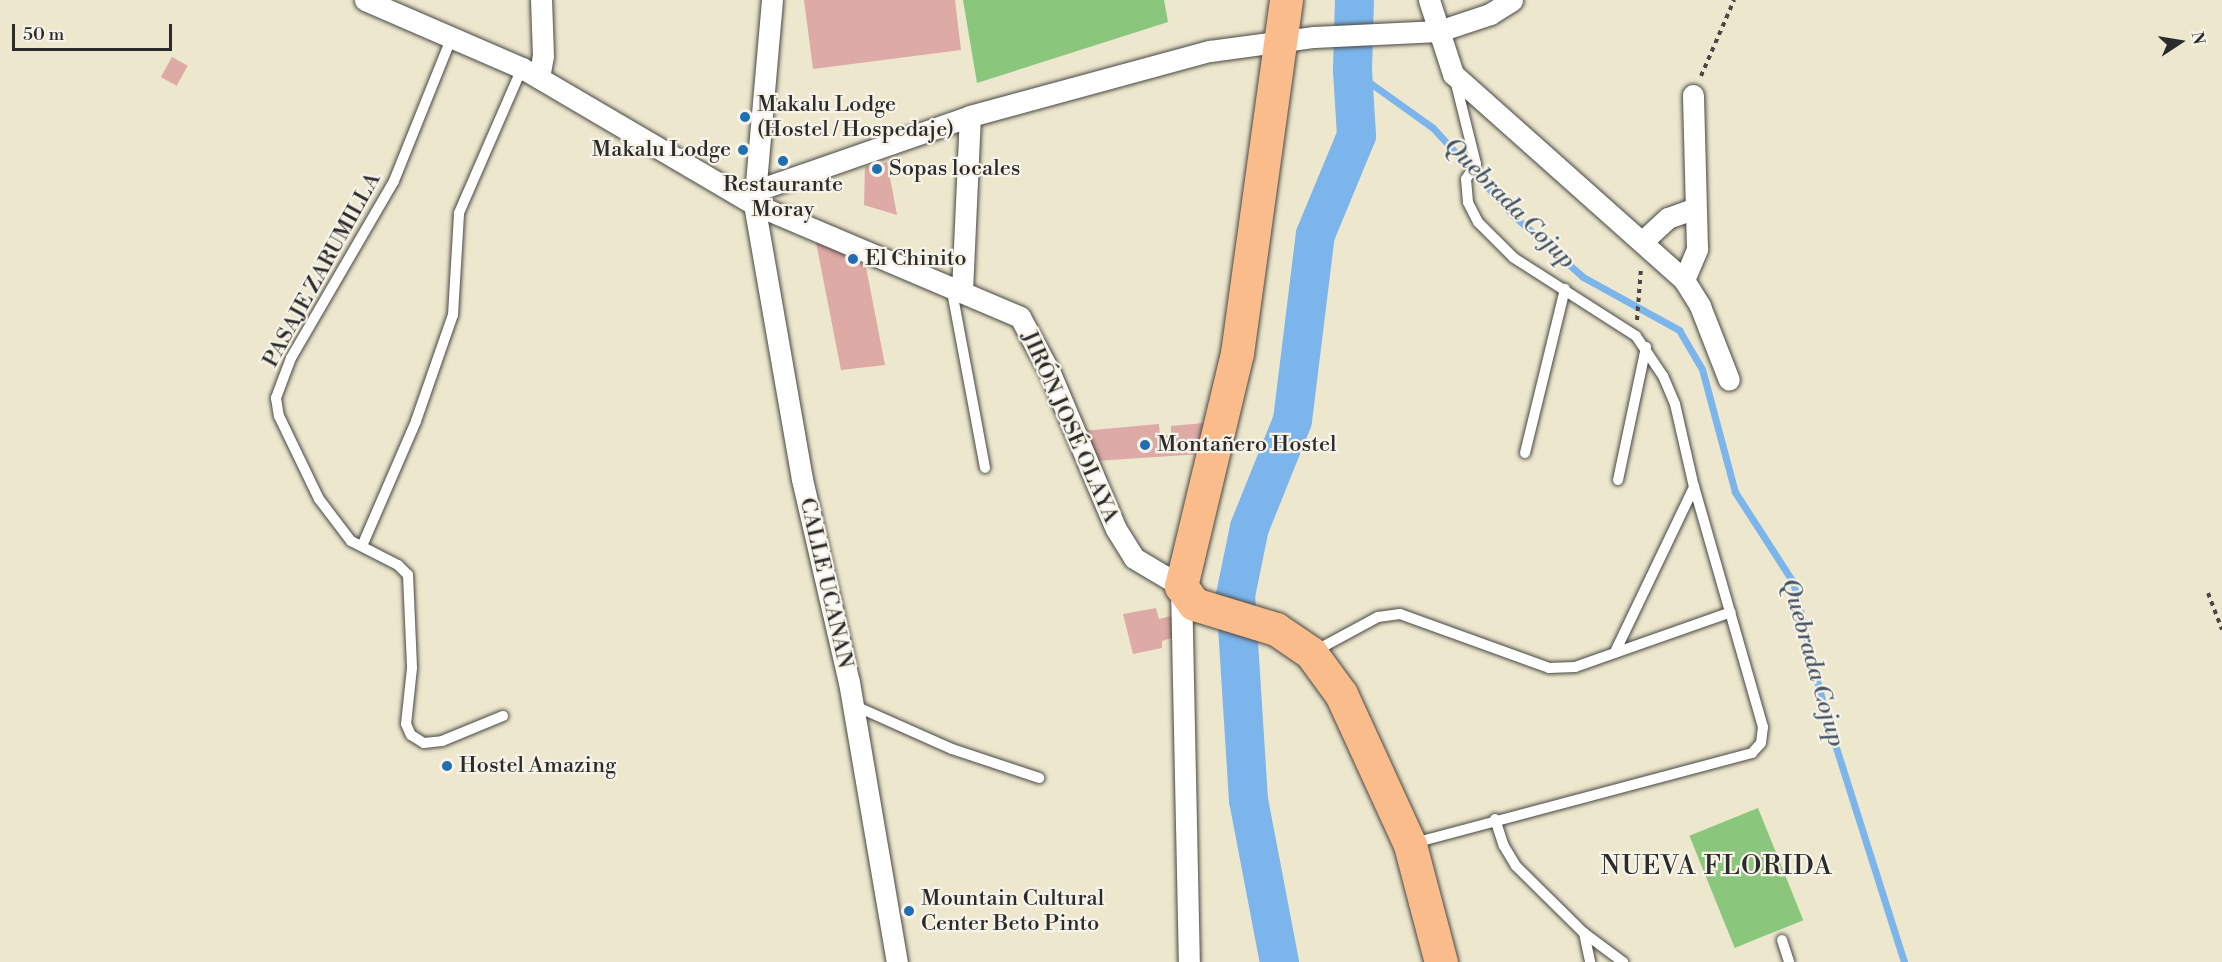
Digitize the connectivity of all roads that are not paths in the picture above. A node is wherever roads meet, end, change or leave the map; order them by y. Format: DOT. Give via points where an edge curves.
graph roads {
  1 [pos="364,0"];
  2 [pos="542,0"];
  3 [pos="772,0"];
  4 [pos="1286,0"];
  5 [pos="1429,0"];
  6 [pos="1512,0"];
  7 [pos="1425,31"];
  8 [pos="451,39"];
  9 [pos="1282,41"];
  10 [pos="530,73"];
  11 [pos="1454,74"];
  12 [pos="1693,95"];
  13 [pos="970,116"];
  14 [pos="755,198"];
  15 [pos="1695,208"];
  16 [pos="1643,241"];
  17 [pos="1684,280"];
  18 [pos="956,288"];
  19 [pos="1565,289"];
  20 [pos="1646,347"];
  21 [pos="1730,380"];
  22 [pos="1525,453"];
  23 [pos="985,468"];
  24 [pos="1618,480"];
  25 [pos="1694,487"];
  26 [pos="362,546"];
  27 [pos="1188,595"];
  28 [pos="1731,612"];
  29 [pos="1616,650"];
  30 [pos="1311,653"];
  31 [pos="853,705"];
  32 [pos="503,716"];
  33 [pos="1039,778"];
  34 [pos="1495,819"];
  35 [pos="1410,845"];
  36 [pos="1584,933"];
  37 [pos="1782,940"];
  38 [pos="897,962"];
  39 [pos="1189,962"];
  40 [pos="1441,962"];
  41 [pos="1590,962"];
  42 [pos="1623,962"];
  43 [pos="1789,962"];
  1 -- 8 [label="street, JIRÓN JOSÉ OLAYA"];
  2 -- 10 [label="street" via="543,56"];
  3 -- 14 [label="street, CALLE UCANAN"];
  4 -- 9 [label="main road"];
  5 -- 7 [label="street"];
  6 -- 7 [label="street" via="1490,14"];
  7 -- 9 [label="street"];
  7 -- 11 [label="street"];
  8 -- 10 [label="street, JIRÓN JOSÉ OLAYA"];
  8 -- 26 [label="lane, PASAJE ZARUMILLA" via="394,181 291,358 276,398 279,416 319,499 351,541"];
  9 -- 13 [label="street" via="1210,51"];
  9 -- 27 [label="main road" via="1237,353"];
  10 -- 14 [label="street, JIRÓN JOSÉ OLAYA"];
  10 -- 26 [label="lane" via="459,213 453,315 416,421"];
  11 -- 16 [label="street"];
  11 -- 19 [label="lane" via="1476,164 1466,179 1468,202 1478,222 1514,258"];
  12 -- 15 [label="street"];
  13 -- 14 [label="street"];
  13 -- 18 [label="street"];
  14 -- 18 [label="street, JIRÓN JOSÉ OLAYA"];
  14 -- 31 [label="street, CALLE UCANAN" via="802,479"];
  15 -- 16 [label="street" via="1668,218"];
  15 -- 17 [label="street" via="1697,249"];
  16 -- 17 [label="street"];
  17 -- 21 [label="street" via="1700,306"];
  18 -- 23 [label="lane"];
  18 -- 27 [label="street, JIRÓN JOSÉ OLAYA" via="1020,317 1050,373 1116,529 1134,558"];
  19 -- 20 [label="lane" via="1636,336"];
  19 -- 22 [label="lane"];
  20 -- 24 [label="lane"];
  20 -- 25 [label="lane" via="1674,404"];
  25 -- 28 [label="lane"];
  25 -- 29 [label="lane"];
  26 -- 32 [label="lane, PASAJE ZARUMILLA" via="398,565 408,575 412,668 406,724 411,735 424,743 442,741"];
  27 -- 30 [label="main road" via="1276,629"];
  27 -- 39 [label="street"];
  28 -- 29 [label="lane"];
  28 -- 34 [label="lane" via="1762,727 1761,743 1752,753"];
  29 -- 30 [label="lane" via="1575,667 1549,668 1400,614 1378,617"];
  30 -- 35 [label="main road" via="1341,694"];
  31 -- 33 [label="lane" via="952,749"];
  31 -- 38 [label="street, CALLE UCANAN"];
  34 -- 35 [label="lane"];
  34 -- 36 [label="lane" via="1516,866"];
  35 -- 40 [label="main road"];
  36 -- 41 [label="lane"];
  36 -- 42 [label="lane"];
  37 -- 43 [label="lane"];
}
